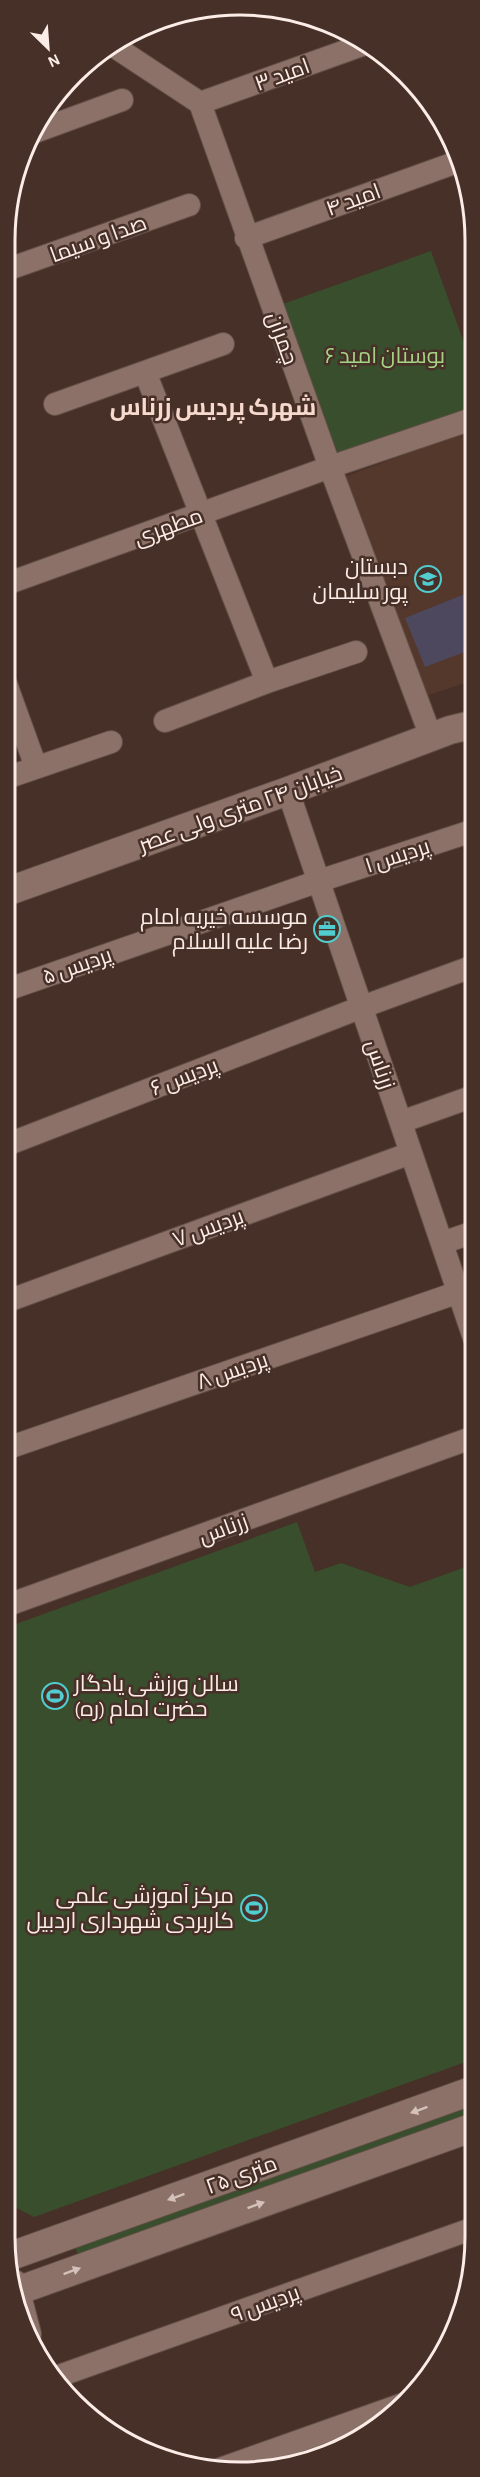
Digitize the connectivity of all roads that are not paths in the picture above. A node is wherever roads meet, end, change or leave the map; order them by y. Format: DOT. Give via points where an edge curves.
graph roads {
  1 [pos="356,47"];
  2 [pos="120,50"];
  3 [pos="122,99"];
  4 [pos="200,103"];
  5 [pos="44,128"];
  6 [pos="452,164"];
  7 [pos="189,205"];
  8 [pos="246,238"];
  9 [pos="15,267"];
  10 [pos="223,344"];
  11 [pos="146,372"];
  12 [pos="56,404"];
  13 [pos="465,421"];
  14 [pos="330,467"];
  15 [pos="201,514"];
  16 [pos="15,581"];
  17 [pos="356,652"];
  18 [pos="267,682"];
  19 [pos="15,709"];
  20 [pos="165,721"];
  21 [pos="465,727"];
  22 [pos="431,737"];
  23 [pos="111,742"];
  24 [pos="36,767"];
  25 [pos="15,775"];
  26 [pos="288,791"];
  27 [pos="465,833"];
  28 [pos="319,881"];
  29 [pos="15,889"];
  30 [pos="465,969"];
  31 [pos="15,987"];
  32 [pos="362,1007"];
  33 [pos="465,1099"];
  34 [pos="401,1122"];
  35 [pos="15,1141"];
  36 [pos="411,1153"];
  37 [pos="465,1235"];
  38 [pos="442,1243"];
  39 [pos="15,1298"];
  40 [pos="465,1301"];
  41 [pos="465,1304"];
  42 [pos="465,1440"];
  43 [pos="15,1446"];
  44 [pos="15,1602"];
  45 [pos="465,2093"];
  46 [pos="465,2130"];
  47 [pos="465,2231"];
  48 [pos="15,2254"];
  49 [pos="20,2285"];
  50 [pos="63,2376"];
  51 [pos="382,2411"];
  52 [pos="240,2462"];
  1 -- 4 [label="street, امید ۳"];
  2 -- 4 [label="street"];
  3 -- 5 [label="street"];
  4 -- 8 [label="street, چمران"];
  6 -- 8 [label="street, امید ۴"];
  7 -- 9 [label="street, صدا و سیما"];
  8 -- 14 [label="street, چمران"];
  10 -- 11 [label="street"];
  11 -- 12 [label="street"];
  11 -- 15 [label="street"];
  13 -- 14 [label="street, مطهری"];
  14 -- 15 [label="street, مطهری"];
  14 -- 22 [label="street, چمران"];
  15 -- 16 [label="street, مطهری"];
  15 -- 18 [label="street"];
  17 -- 18 [label="street"];
  18 -- 20 [label="street"];
  19 -- 24 [label="street"];
  21 -- 22 [label="street, خیابان ۲۴ متری ولی عصر"];
  22 -- 26 [label="street, خیابان ۲۴ متری ولی عصر"];
  23 -- 24 [label="street"];
  24 -- 25 [label="street"];
  26 -- 28 [label="street, زرناس"];
  26 -- 29 [label="street, خیابان ۲۴ متری ولی عصر"];
  27 -- 28 [label="street, پردیس ۱"];
  28 -- 31 [label="street, پردیس ۵"];
  28 -- 32 [label="street, زرناس"];
  30 -- 32 [label="street, پردیس ۶"];
  32 -- 34 [label="street, زرناس"];
  32 -- 35 [label="street, پردیس ۶"];
  33 -- 34 [label="street"];
  34 -- 36 [label="street, زرناس"];
  36 -- 38 [label="street, زرناس"];
  36 -- 39 [label="street, پردیس ۷"];
  37 -- 38 [label="street"];
  38 -- 40 [label="street, زرناس"];
  41 -- 43 [label="street, پردیس ۸"];
  42 -- 44 [label="street, زرناس"];
  45 -- 48 [label="street, ۲۵ متری, one-way"];
  49 -- 46 [label="street, ۲۵ متری, one-way"];
  47 -- 50 [label="street, پردیس ۹"];
  51 -- 52 [label="street"];
}
